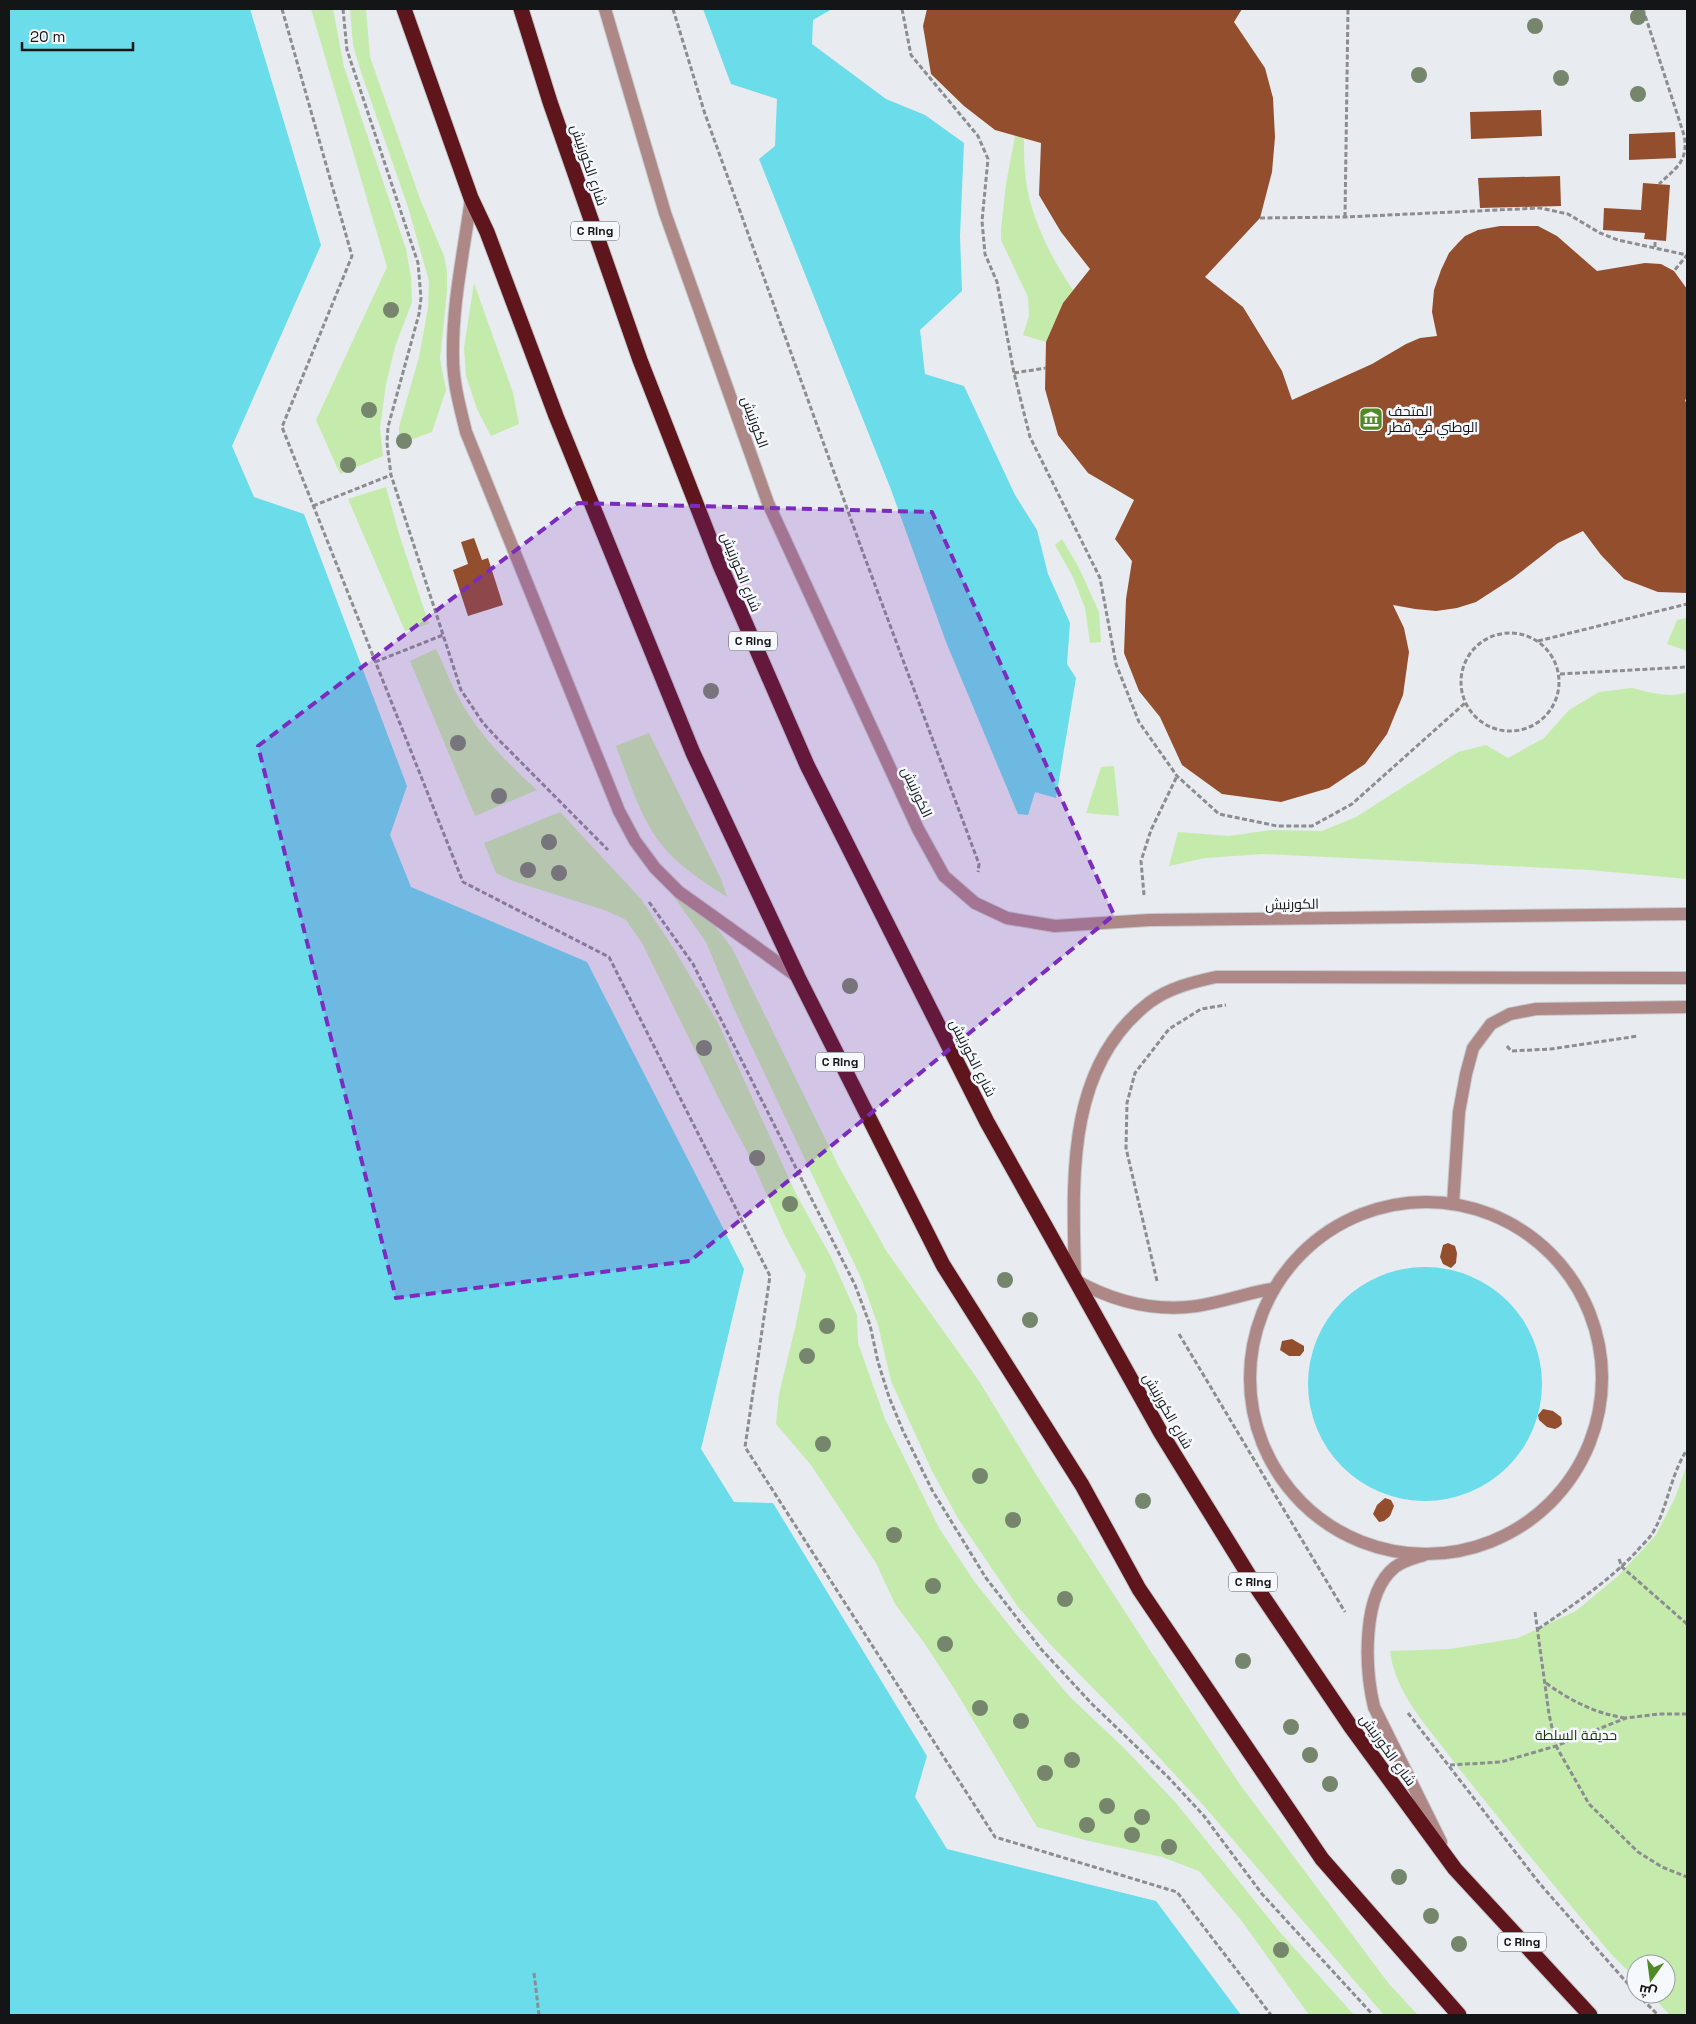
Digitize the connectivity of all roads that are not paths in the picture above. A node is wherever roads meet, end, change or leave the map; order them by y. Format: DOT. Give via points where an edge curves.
graph roads {
  1 [pos="404,9"];
  2 [pos="521,9"];
  3 [pos="605,9"];
  4 [pos="471,198"];
  5 [pos="1687,914"];
  6 [pos="798,977"];
  7 [pos="1687,978"];
  8 [pos="1687,1007"];
  9 [pos="1453,1204"];
  10 [pos="1075,1280"];
  11 [pos="1272,1289"];
  12 [pos="1425,1554"];
  13 [pos="1455,1869"];
  14 [pos="1459,2015"];
  15 [pos="1590,2015"];
  1 -- 4 [label="highway, C Ring"];
  2 -- 10 [label="highway, شارع الكورنيش / C Ring" via="640,360 720,565 782,710 983,1113"];
  3 -- 5 [label="street, الكورنيش" via="665,213 768,503 918,829 944,876 975,903 1007,918 1054,926 1150,920"];
  4 -- 6 [label="highway, C Ring" via="693,753"];
  4 -- 6 [label="street" via="454,322 457,396 466,432 619,811 634,840 679,892"];
  6 -- 14 [label="highway, C Ring" via="943,1266 1082,1485 1138,1589 1322,1859"];
  7 -- 10 [label="street" via="1216,977 1185,984 1150,1002 1120,1029 1099,1062 1079,1122 1073,1192"];
  8 -- 9 [label="street" via="1536,1009 1510,1014 1491,1024 1473,1048 1466,1074 1459,1112"];
  9 -- 11 [label="street" via="1421,1202 1390,1205 1354,1216 1315,1240 1294,1259"];
  9 -- 12 [label="street" via="1485,1212 1510,1223 1533,1238 1564,1269 1587,1306 1600,1348 1602,1392 1594,1435 1574,1474 1546,1507 1510,1533 1469,1548"];
  10 -- 11 [label="street" via="1098,1293 1163,1308 1198,1306"];
  10 -- 13 [label="highway, شارع الكورنيش / C Ring" via="1161,1433 1253,1582 1351,1728"];
  11 -- 12 [label="street" via="1255,1331 1249,1377 1255,1423 1272,1465 1300,1502 1336,1530 1379,1548"];
  12 -- 13 [label="street" via="1396,1566 1378,1591 1370,1618 1368,1683 1374,1707"];
  13 -- 15 [label="highway, شارع الكورنيش / C Ring"];
}
